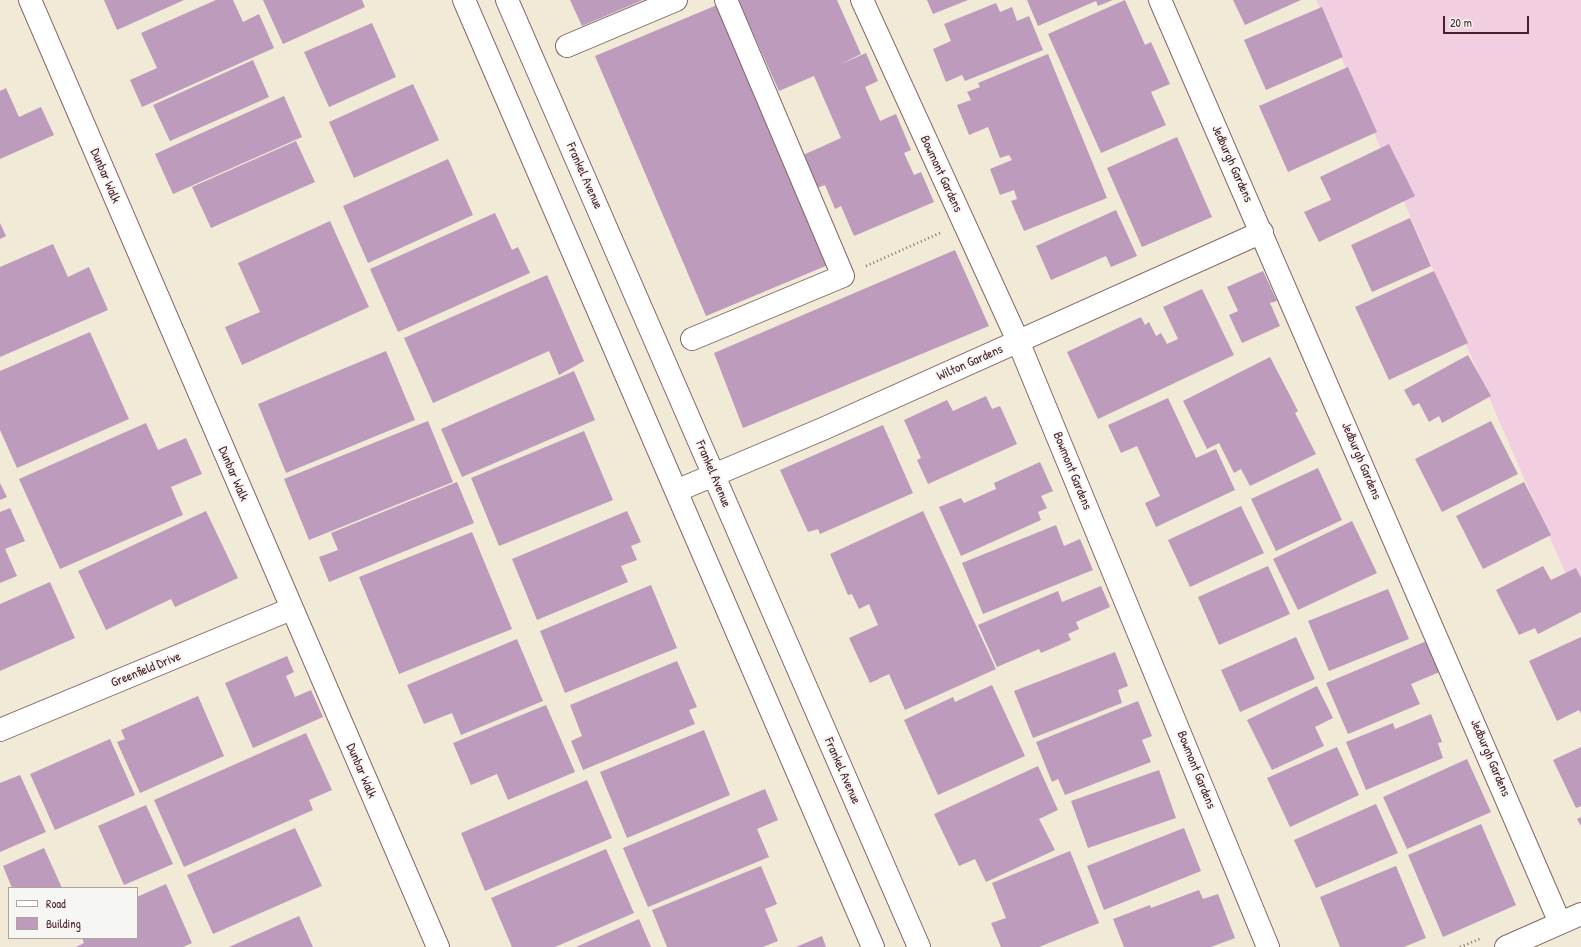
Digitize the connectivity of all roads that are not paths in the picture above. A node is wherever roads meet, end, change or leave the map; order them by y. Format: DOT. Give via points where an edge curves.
graph roads {
  1 [pos="30,0"];
  2 [pos="464,0"];
  3 [pos="507,0"];
  4 [pos="676,0"];
  5 [pos="726,0"];
  6 [pos="862,0"];
  7 [pos="1160,0"];
  8 [pos="567,46"];
  9 [pos="1262,232"];
  10 [pos="692,339"];
  11 [pos="1018,341"];
  12 [pos="713,475"];
  13 [pos="676,491"];
  14 [pos="291,609"];
  15 [pos="0,730"];
  16 [pos="1581,914"];
  17 [pos="1560,923"];
  18 [pos="438,947"];
  19 [pos="873,947"];
  20 [pos="919,947"];
  21 [pos="1268,947"];
  22 [pos="1506,947"];
  1 -- 14 [label="street, Dunbar Walk"];
  2 -- 13 [label="street"];
  3 -- 12 [label="street, Frankel Avenue"];
  4 -- 8 [label="street"];
  5 -- 10 [label="street" via="843,276"];
  6 -- 11 [label="street, Bowmont Gardens"];
  7 -- 9 [label="street, Jedburgh Gardens"];
  9 -- 11 [label="street, Wilton Gardens"];
  9 -- 17 [label="street, Jedburgh Gardens"];
  11 -- 12 [label="street, Wilton Gardens" via="825,428"];
  11 -- 21 [label="street, Bowmont Gardens"];
  12 -- 13 [label="street, Wilton Gardens"];
  12 -- 20 [label="street, Frankel Avenue"];
  13 -- 19 [label="street"];
  14 -- 15 [label="street, Greenfield Drive"];
  14 -- 18 [label="street, Dunbar Walk"];
  16 -- 17 [label="street"];
  17 -- 22 [label="street"];
}
